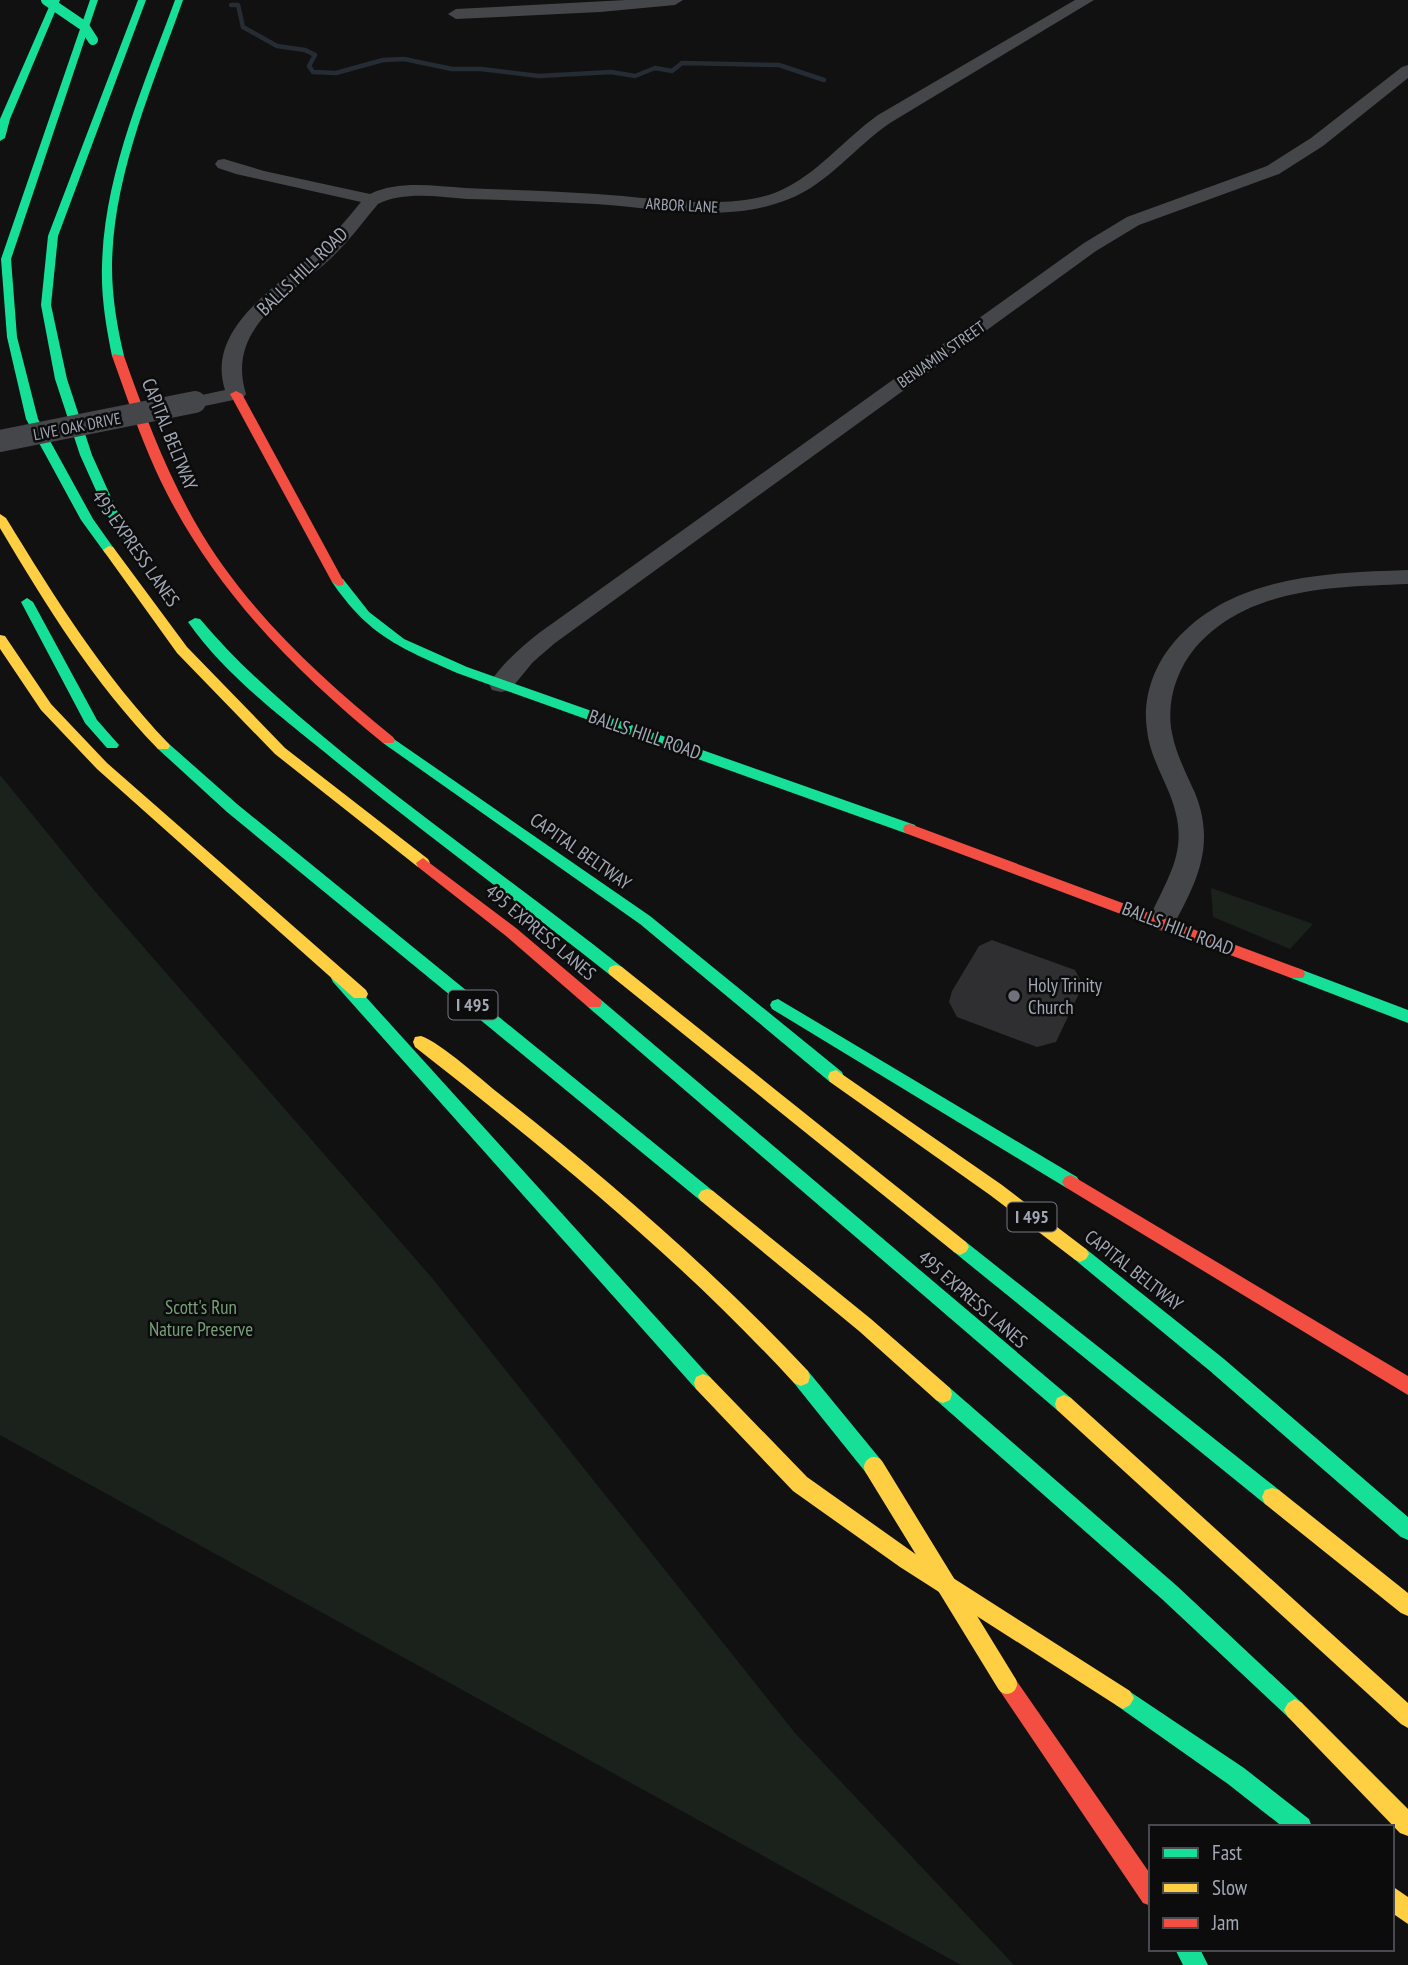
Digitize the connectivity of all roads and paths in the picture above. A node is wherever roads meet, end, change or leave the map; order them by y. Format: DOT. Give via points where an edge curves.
graph roads {
  1 [pos="46,0"];
  2 [pos="56,0"];
  3 [pos="75,0"];
  4 [pos="94,0"];
  5 [pos="142,0"];
  6 [pos="179,0"];
  7 [pos="675,0"];
  8 [pos="1086,0"];
  9 [pos="456,14"];
  10 [pos="84,26"];
  11 [pos="1408,70"];
  12 [pos="0,138"];
  13 [pos="224,164"];
  14 [pos="372,200"];
  15 [pos="53,236"];
  16 [pos="6,259"];
  17 [pos="236,394"];
  18 [pos="0,441"];
  19 [pos="0,519"];
  20 [pos="142,555"];
  21 [pos="1408,577"];
  22 [pos="187,613"];
  23 [pos="0,639"];
  24 [pos="501,684"];
  25 [pos="126,760"];
  26 [pos="151,788"];
  27 [pos="226,874"];
  28 [pos="644,919"];
  29 [pos="1162,921"];
  30 [pos="339,978"];
  31 [pos="1408,1017"];
  32 [pos="1408,1386"];
  33 [pos="1408,1530"];
  34 [pos="1408,1606"];
  35 [pos="1408,1717"];
  36 [pos="1298,1825"];
  37 [pos="1408,1825"];
  38 [pos="1149,1892"];
  39 [pos="1394,1899"];
  40 [pos="1408,1913"];
  1 -- 10 [label="main road, bridge"];
  2 -- 12 [label="main road"];
  3 -- 15 [label="main road" via="102,19 107,30 101,67 64,164"];
  4 -- 10 [label="main road, 495 EXPRESS LANES"];
  5 -- 15 [label="main road, 495 EXPRESS LANES"];
  6 -- 28 [label="main road, CAPITAL BELTWAY / I 495" via="115,192 107,284 117,354 145,437 171,494 215,567 256,619 327,690 447,784"];
  7 -- 9 [label="street"];
  8 -- 14 [label="street, ARBOR LANE" via="884,119 807,184 762,203 692,207 418,191 384,194"];
  10 -- 16 [label="main road, 495 EXPRESS LANES"];
  10 -- 16 [label="main road, bridge" via="93,40 86,70"];
  11 -- 24 [label="street, BENJAMIN STREET" via="1317,142 1273,170 1133,221 1090,247 547,638"];
  13 -- 14 [label="street, ARBOR LANE"];
  14 -- 17 [label="street, BALLS HILL ROAD" via="334,245 257,313 234,349 230,374"];
  15 -- 20 [label="main road, 495 EXPRESS LANES" via="46,306 61,379 86,455 113,515"];
  16 -- 35 [label="main road, 495 EXPRESS LANES" via="12,337 32,419 87,520 182,650 280,751 511,932 1079,1417"];
  17 -- 18 [label="street, LIVE OAK DRIVE, bridge"];
  17 -- 24 [label="main road, BALLS HILL ROAD" via="353,604 399,642"];
  19 -- 25 [label="main road" via="24,596 54,657 92,723"];
  19 -- 37 [label="main road, I 495" via="116,693 169,751 318,879 865,1325 1170,1593"];
  21 -- 29 [label="street" via="1316,582 1274,590 1224,611 1184,644 1162,685 1159,730 1193,833 1191,856"];
  22 -- 34 [label="main road, 495 EXPRESS LANES" via="270,698 367,781 587,948"];
  23 -- 27 [label="main road" via="80,745"];
  24 -- 29 [label="main road, BALLS HILL ROAD"];
  26 -- 27 [label="main road"];
  27 -- 30 [label="main road"];
  28 -- 32 [label="main road" via="743,984"];
  28 -- 33 [label="main road, CAPITAL BELTWAY / I 495" via="836,1077 1018,1206 1157,1315"];
  29 -- 31 [label="main road, BALLS HILL ROAD"];
  30 -- 36 [label="main road" via="800,1484 907,1560 1125,1699"];
  30 -- 38 [label="main road, bridge" via="567,1157 748,1317 835,1414 874,1467 1007,1684"];
  39 -- 40 [label="main road"];
}
